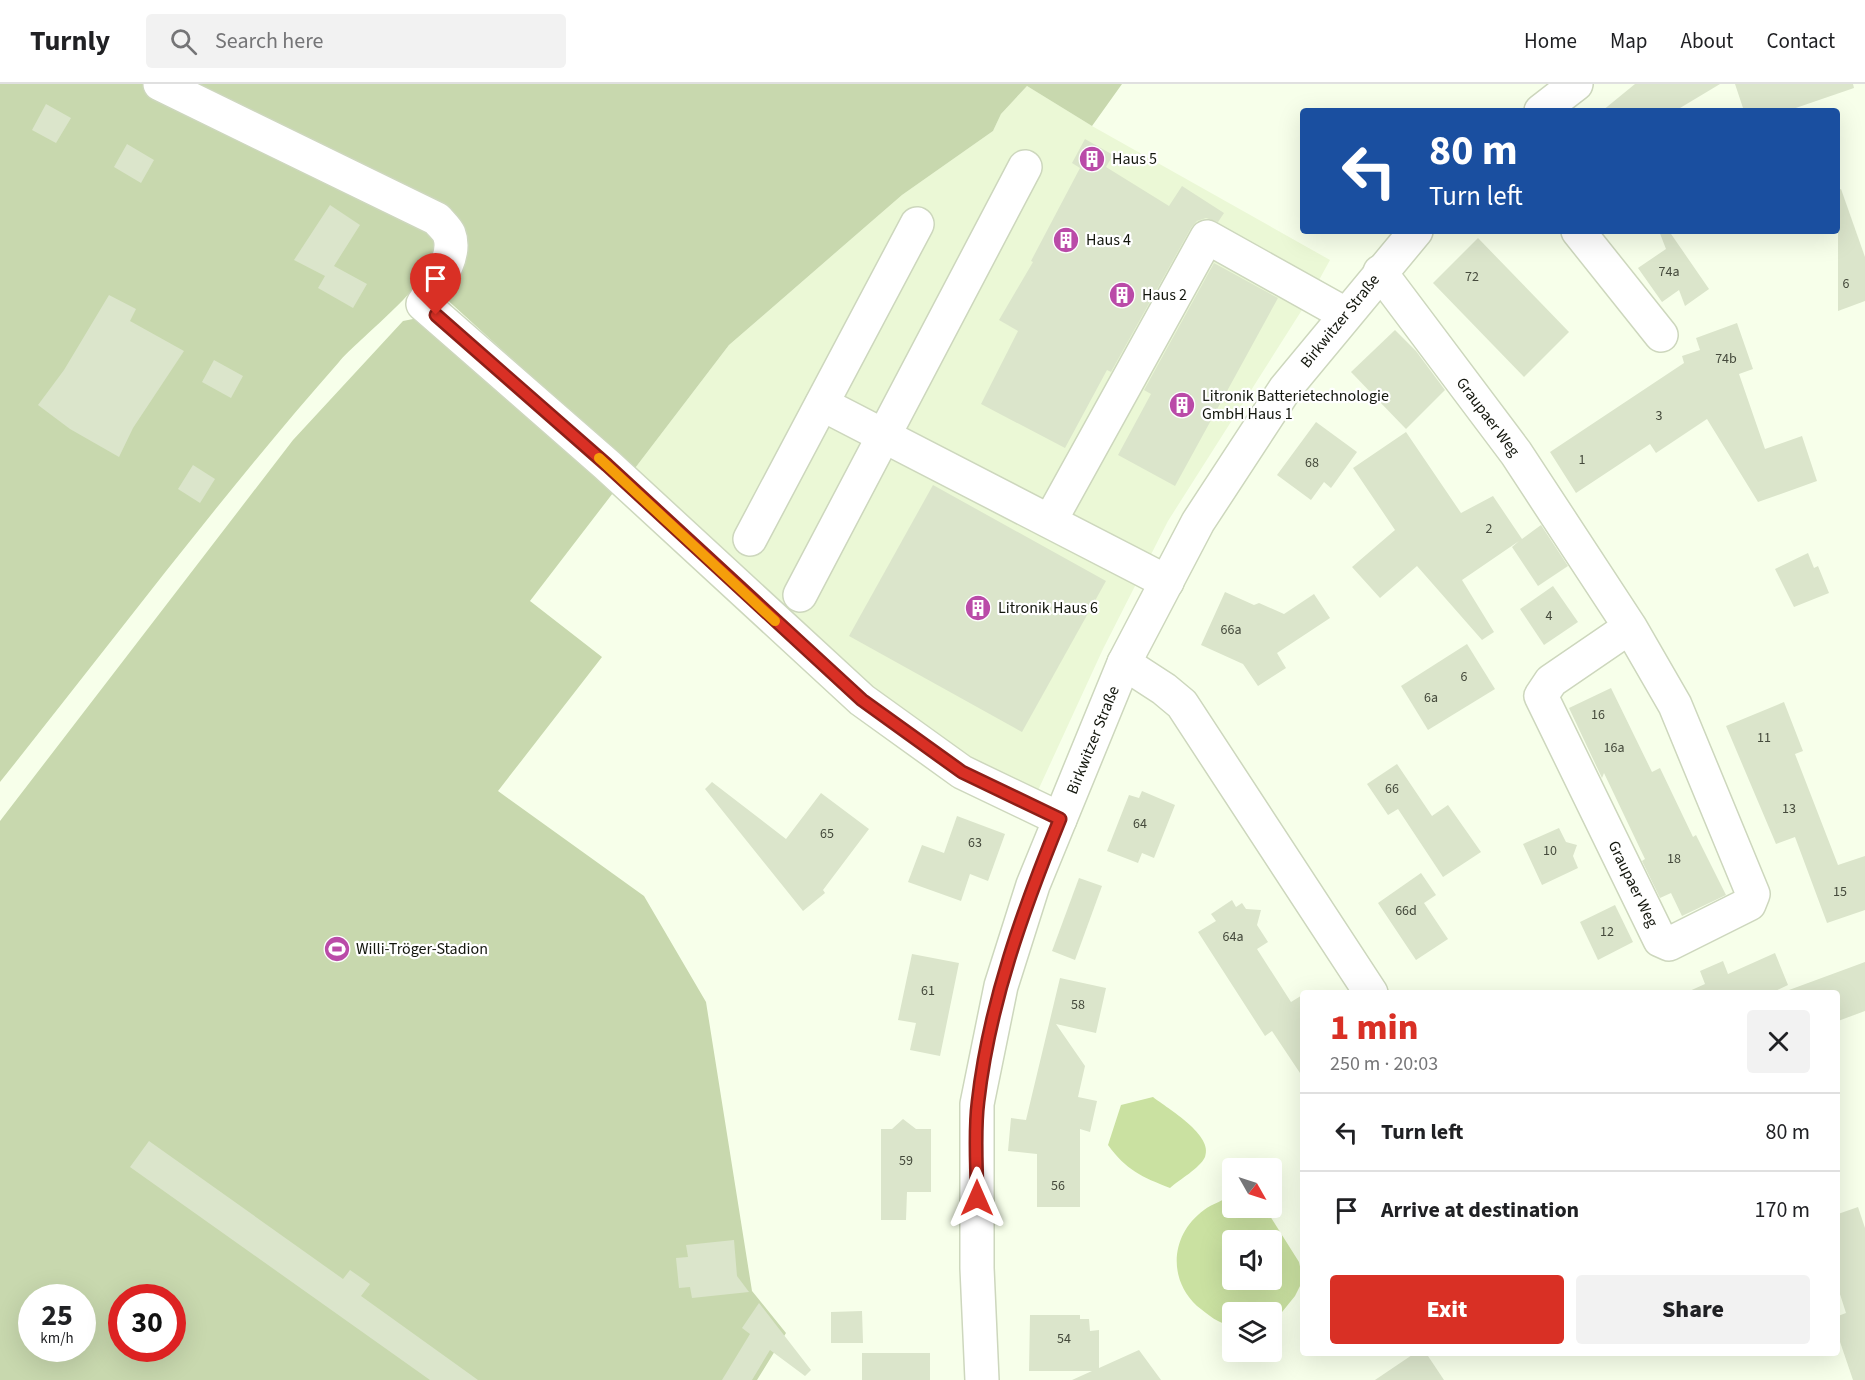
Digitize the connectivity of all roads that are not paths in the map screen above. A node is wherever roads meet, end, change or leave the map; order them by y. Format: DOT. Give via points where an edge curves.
graph roads {
  1 [pos="160,84"];
  2 [pos="1576,84"];
  3 [pos="1545,108"];
  4 [pos="1025,167"];
  5 [pos="917,224"];
  6 [pos="1413,234"];
  7 [pos="1580,234"];
  8 [pos="1380,272"];
  9 [pos="1345,314"];
  10 [pos="1661,335"];
  11 [pos="822,404"];
  12 [pos="884,436"];
  13 [pos="1050,522"];
  14 [pos="750,539"];
  15 [pos="1167,582"];
  16 [pos="800,595"];
  17 [pos="1630,627"];
  18 [pos="1124,663"];
  19 [pos="1060,819"];
  20 [pos="1369,990"];
  21 [pos="982,1380"];
  1 -- 19 [label="street" via="437,219 449,234 450,249 440,280 423,304 607,465 862,700 962,772"];
  2 -- 3 [label="street"];
  4 -- 12 [label="street"];
  5 -- 11 [label="street"];
  6 -- 8 [label="street, Birkwitzer Straße"];
  7 -- 10 [label="street"];
  8 -- 9 [label="street, Birkwitzer Straße"];
  8 -- 17 [label="street, Graupaer Weg" via="1516,453"];
  9 -- 13 [label="street" via="1207,237 1063,479"];
  9 -- 15 [label="street, Birkwitzer Straße" via="1285,388 1249,442 1198,522"];
  11 -- 12 [label="street"];
  11 -- 14 [label="street"];
  12 -- 13 [label="street"];
  12 -- 16 [label="street"];
  13 -- 15 [label="street"];
  15 -- 18 [label="street, Birkwitzer Straße"];
  17 -- 17 [label="street, Graupaer Weg" via="1675,705 1753,894 1749,904 1669,944 1660,940 1541,696 1551,681"];
  18 -- 19 [label="street, Birkwitzer Straße"];
  18 -- 20 [label="street, Birkwitzer Straße" via="1182,704"];
  19 -- 21 [label="street, Birkwitzer Straße" via="1033,885 1000,986 977,1104"];
}
